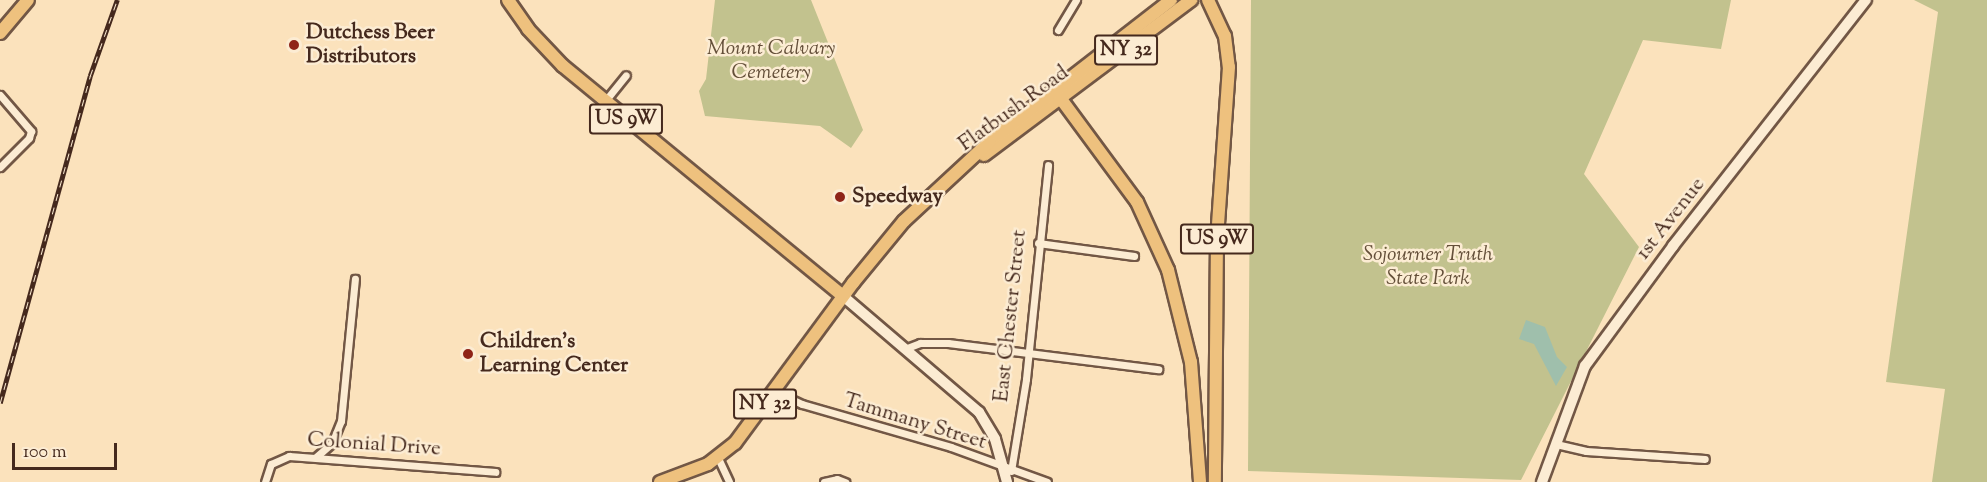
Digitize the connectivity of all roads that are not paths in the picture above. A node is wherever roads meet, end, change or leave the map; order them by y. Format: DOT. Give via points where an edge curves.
graph roads {
  1 [pos="28,0"];
  2 [pos="508,0"];
  3 [pos="1076,0"];
  4 [pos="1171,0"];
  5 [pos="1191,0"];
  6 [pos="1209,0"];
  7 [pos="1866,0"];
  8 [pos="1058,30"];
  9 [pos="0,33"];
  10 [pos="626,75"];
  11 [pos="1062,84"];
  12 [pos="0,95"];
  13 [pos="1061,99"];
  14 [pos="604,101"];
  15 [pos="1048,165"];
  16 [pos="0,167"];
  17 [pos="944,184"];
  18 [pos="1038,243"];
  19 [pos="1134,256"];
  20 [pos="356,279"];
  21 [pos="843,296"];
  22 [pos="907,348"];
  23 [pos="1028,352"];
  24 [pos="1158,369"];
  25 [pos="774,391"];
  26 [pos="1556,444"];
  27 [pos="316,457"];
  28 [pos="718,458"];
  29 [pos="1705,459"];
  30 [pos="495,472"];
  31 [pos="1008,474"];
  32 [pos="265,482"];
  33 [pos="660,482"];
  34 [pos="729,482"];
  35 [pos="824,482"];
  36 [pos="845,482"];
  37 [pos="1047,482"];
  38 [pos="1200,482"];
  39 [pos="1215,482"];
  40 [pos="1542,482"];
  1 -- 9 [label="main road"];
  2 -- 14 [label="main road, US 9W" via="550,54"];
  3 -- 8 [label="street"];
  4 -- 11 [label="main road, Flatbush Road"];
  5 -- 13 [label="main road, Flatbush Road / NY 32"];
  6 -- 39 [label="main road, US 9W" via="1224,36 1229,67 1217,237"];
  7 -- 26 [label="street, 1st Avenue" via="1585,366"];
  10 -- 14 [label="street"];
  11 -- 13 [label="main road"];
  11 -- 17 [label="main road, Flatbush Road" via="982,147"];
  12 -- 16 [label="street" via="31,130 29,138"];
  13 -- 17 [label="main road, Flatbush Road"];
  13 -- 38 [label="main road, US 9W" via="1137,202 1168,270 1191,362"];
  14 -- 21 [label="main road, US 9W"];
  15 -- 18 [label="street, East Chester Street"];
  17 -- 21 [label="main road, Flatbush Road" via="883,244"];
  18 -- 19 [label="street"];
  18 -- 23 [label="street, East Chester Street"];
  20 -- 27 [label="street" via="340,428 332,443"];
  21 -- 22 [label="street, East Chester Street"];
  21 -- 25 [label="main road, NY 32"];
  22 -- 23 [label="street" via="934,342"];
  22 -- 31 [label="street, East Chester Street" via="979,412 995,439"];
  23 -- 24 [label="street"];
  23 -- 31 [label="street, East Chester Street"];
  25 -- 28 [label="main road, NY 32" via="742,435"];
  25 -- 31 [label="street, Tammany Street" via="878,429 951,447"];
  26 -- 29 [label="street" via="1658,458"];
  26 -- 40 [label="street, 1st Avenue"];
  27 -- 30 [label="street, Colonial Drive"];
  27 -- 32 [label="street, Colonial Drive" via="278,458 271,464"];
  28 -- 33 [label="main road, NY 32"];
  28 -- 34 [label="street"];
  31 -- 37 [label="street, Tammany Street"];
  35 -- 36 [label="street"];
}
